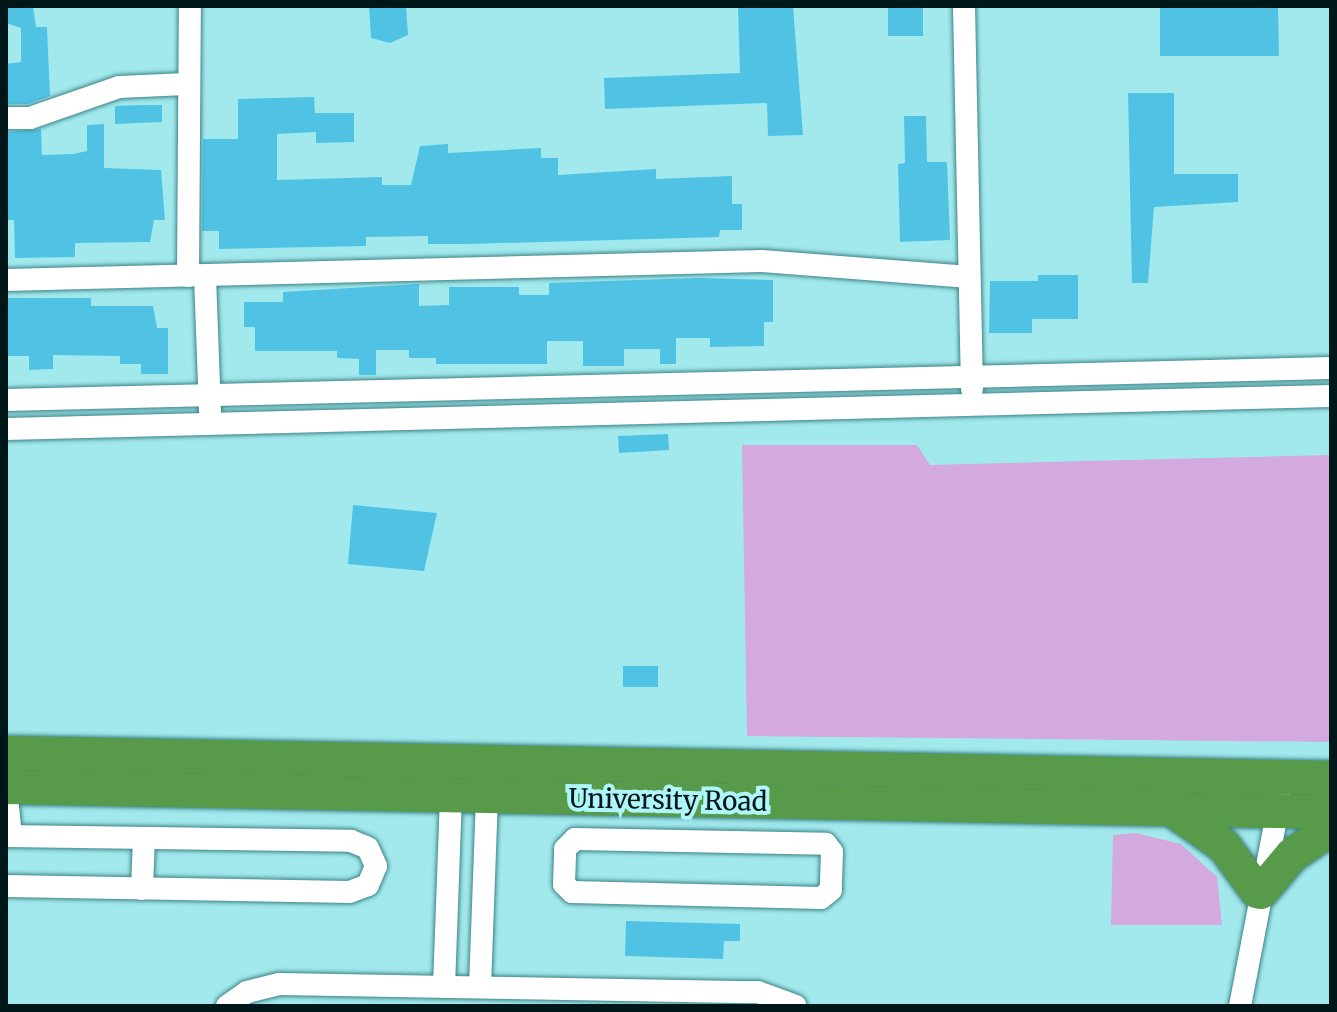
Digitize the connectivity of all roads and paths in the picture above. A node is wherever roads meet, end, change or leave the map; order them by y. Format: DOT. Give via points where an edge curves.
graph roads {
  1 [pos="190,6"];
  2 [pos="964,6"];
  3 [pos="186,84"];
  4 [pos="6,118"];
  5 [pos="196,276"];
  6 [pos="969,277"];
  7 [pos="6,280"];
  8 [pos="1331,368"];
  9 [pos="972,377"];
  10 [pos="210,396"];
  11 [pos="1331,396"];
  12 [pos="6,400"];
  13 [pos="973,405"];
  14 [pos="211,424"];
  15 [pos="6,429"];
  16 [pos="6,753"];
  17 [pos="1275,777"];
  18 [pos="1331,778"];
  19 [pos="6,787"];
  20 [pos="451,795"];
  21 [pos="487,796"];
  22 [pos="777,802"];
  23 [pos="1173,809"];
  24 [pos="1270,811"];
  25 [pos="1331,812"];
  26 [pos="1331,829"];
  27 [pos="8,836"];
  28 [pos="144,838"];
  29 [pos="786,843"];
  30 [pos="6,886"];
  31 [pos="142,889"];
  32 [pos="1258,900"];
  33 [pos="444,987"];
  34 [pos="480,987"];
  35 [pos="227,1006"];
  36 [pos="796,1006"];
  37 [pos="1240,1006"];
  1 -- 3 [label="street"];
  2 -- 6 [label="street"];
  3 -- 4 [label="street" via="119,87 30,118"];
  3 -- 5 [label="street"];
  5 -- 6 [label="street" via="762,261"];
  5 -- 7 [label="street"];
  5 -- 10 [label="street"];
  6 -- 9 [label="street"];
  8 -- 9 [label="street"];
  9 -- 10 [label="street"];
  9 -- 13 [label="street"];
  10 -- 12 [label="street"];
  10 -- 14 [label="street"];
  11 -- 13 [label="street"];
  13 -- 14 [label="street"];
  14 -- 15 [label="street"];
  16 -- 17 [label="highway, University Road"];
  17 -- 18 [label="highway, University Road"];
  17 -- 24 [label="street"];
  19 -- 20 [label="highway, University Road"];
  19 -- 27 [label="street"];
  20 -- 21 [label="highway, University Road"];
  20 -- 33 [label="street"];
  21 -- 22 [label="highway, University Road"];
  21 -- 34 [label="street"];
  22 -- 23 [label="highway, University Road"];
  22 -- 29 [label="street"];
  23 -- 24 [label="highway, University Road"];
  23 -- 32 [label="highway" via="1224,846"];
  24 -- 25 [label="highway, University Road"];
  24 -- 32 [label="street"];
  26 -- 32 [label="highway" via="1292,855"];
  27 -- 28 [label="street"];
  28 -- 31 [label="street"];
  28 -- 31 [label="street" via="351,841 368,848 376,866 368,885 350,892"];
  29 -- 29 [label="street" via="831,849 828,895 572,892 564,884 565,849 575,839"];
  30 -- 31 [label="street"];
  32 -- 37 [label="street"];
  33 -- 34 [label="street"];
  33 -- 35 [label="street" via="280,984 247,992"];
  34 -- 36 [label="street" via="758,992"];
}
